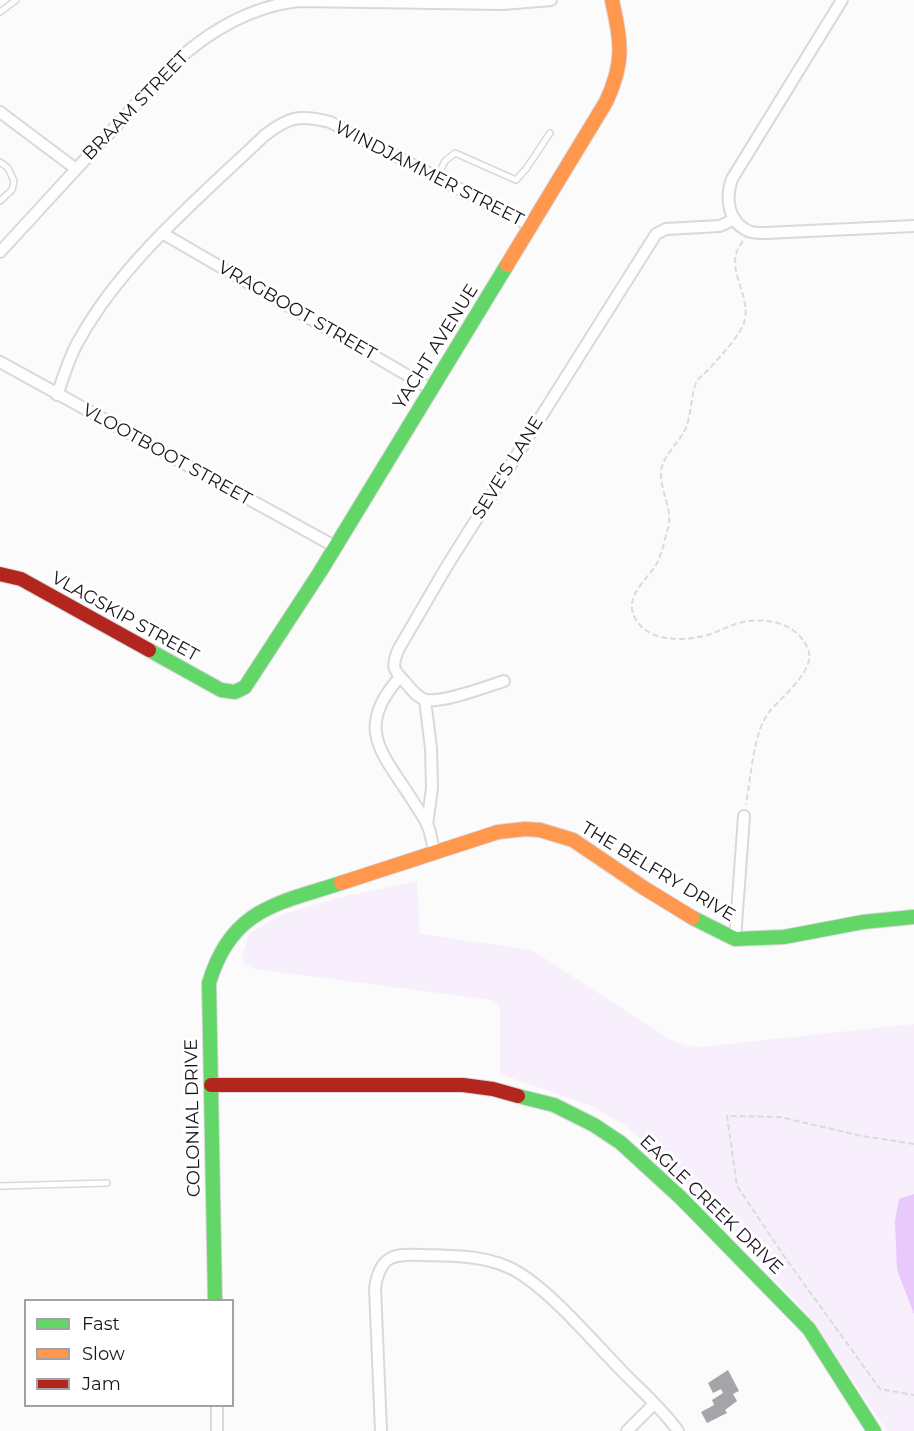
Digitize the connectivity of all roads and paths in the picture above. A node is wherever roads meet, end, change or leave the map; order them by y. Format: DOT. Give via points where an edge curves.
graph roads {
  1 [pos="16,0"];
  2 [pos="551,0"];
  3 [pos="612,0"];
  4 [pos="842,0"];
  5 [pos="298,1"];
  6 [pos="363,1"];
  7 [pos="280,2"];
  8 [pos="503,2"];
  9 [pos="0,12"];
  10 [pos="0,112"];
  11 [pos="550,133"];
  12 [pos="0,162"];
  13 [pos="76,169"];
  14 [pos="436,177"];
  15 [pos="0,201"];
  16 [pos="735,219"];
  17 [pos="531,226"];
  18 [pos="914,226"];
  19 [pos="751,232"];
  20 [pos="162,233"];
  21 [pos="0,252"];
  22 [pos="0,362"];
  23 [pos="431,389"];
  24 [pos="57,395"];
  25 [pos="334,546"];
  26 [pos="0,574"];
  27 [pos="400,677"];
  28 [pos="504,681"];
  29 [pos="232,693"];
  30 [pos="425,700"];
  31 [pos="744,816"];
  32 [pos="427,825"];
  33 [pos="435,853"];
  34 [pos="914,915"];
  35 [pos="227,939"];
  36 [pos="735,939"];
  37 [pos="211,1085"];
  38 [pos="914,1144"];
  39 [pos="107,1183"];
  40 [pos="0,1186"];
  41 [pos="215,1299"];
  42 [pos="914,1395"];
  43 [pos="654,1404"];
  44 [pos="217,1407"];
  45 [pos="217,1431"];
  46 [pos="381,1431"];
  47 [pos="627,1431"];
  48 [pos="678,1431"];
  49 [pos="874,1431"];
  1 -- 9 [label="lane"];
  2 -- 8 [label="street, BRAAM STREET"];
  3 -- 17 [label="street, YACHT AVENUE" via="621,69 606,102"];
  4 -- 16 [label="street" via="732,179 727,192"];
  5 -- 6 [label="street, BRAAM STREET"];
  5 -- 7 [label="street, BRAAM STREET"];
  6 -- 8 [label="street, BRAAM STREET"];
  7 -- 13 [label="street, BRAAM STREET" via="231,22 189,50"];
  10 -- 13 [label="street"];
  11 -- 14 [label="lane" via="516,180 456,153 445,160"];
  12 -- 15 [label="lane" via="14,181 12,190"];
  13 -- 21 [label="street, BRAAM STREET"];
  14 -- 17 [label="street, WINDJAMMER STREET"];
  14 -- 20 [label="street, WINDJAMMER STREET" via="330,122 292,118 264,136"];
  16 -- 19 [label="street"];
  16 -- 27 [label="street, SEVE'S LANE" via="720,226 666,229 656,234 447,566 393,662"];
  17 -- 23 [label="street, YACHT AVENUE"];
  18 -- 19 [label="street"];
  19 -- 31 [label="path" via="736,249 734,267 745,302 744,320 728,348 696,382 687,426 660,473 670,516 668,528 657,563 637,590 632,605 641,627 658,637 676,640 705,636 742,622 769,620 797,633 809,651 808,666 768,713 758,739"];
  20 -- 23 [label="street, VRAGBOOT STREET"];
  20 -- 24 [label="street" via="117,284 84,331"];
  22 -- 24 [label="street, VLOOTBOOT STREET"];
  23 -- 25 [label="street, YACHT AVENUE"];
  24 -- 25 [label="street, VLOOTBOOT STREET"];
  25 -- 29 [label="street, YACHT AVENUE" via="245,687"];
  26 -- 29 [label="street, VLAGSKIP STREET" via="21,579 206,683"];
  27 -- 30 [label="street"];
  27 -- 32 [label="street" via="385,693 376,714 375,730 378,744"];
  28 -- 30 [label="street" via="440,700"];
  30 -- 32 [label="street" via="432,788"];
  31 -- 36 [label="street"];
  32 -- 33 [label="street"];
  33 -- 35 [label="street, THE BELFRY DRIVE" via="269,906 245,921"];
  33 -- 36 [label="street, THE BELFRY DRIVE" via="498,832 525,829 556,833 705,925"];
  34 -- 36 [label="street, THE BELFRY DRIVE" via="784,937"];
  35 -- 37 [label="street, COLONIAL DRIVE" via="215,960 209,983"];
  37 -- 41 [label="street, COLONIAL DRIVE"];
  37 -- 49 [label="street, EAGLE CREEK DRIVE" via="463,1085 555,1106 594,1125 621,1143 681,1198 809,1329"];
  38 -- 42 [label="path" via="780,1117 727,1116 738,1186 786,1259 880,1389"];
  39 -- 40 [label="lane"];
  43 -- 46 [label="street" via="521,1274 472,1256 399,1254 377,1273 375,1288"];
  43 -- 47 [label="street"];
  43 -- 48 [label="street"];
  44 -- 45 [label="street"];
}
